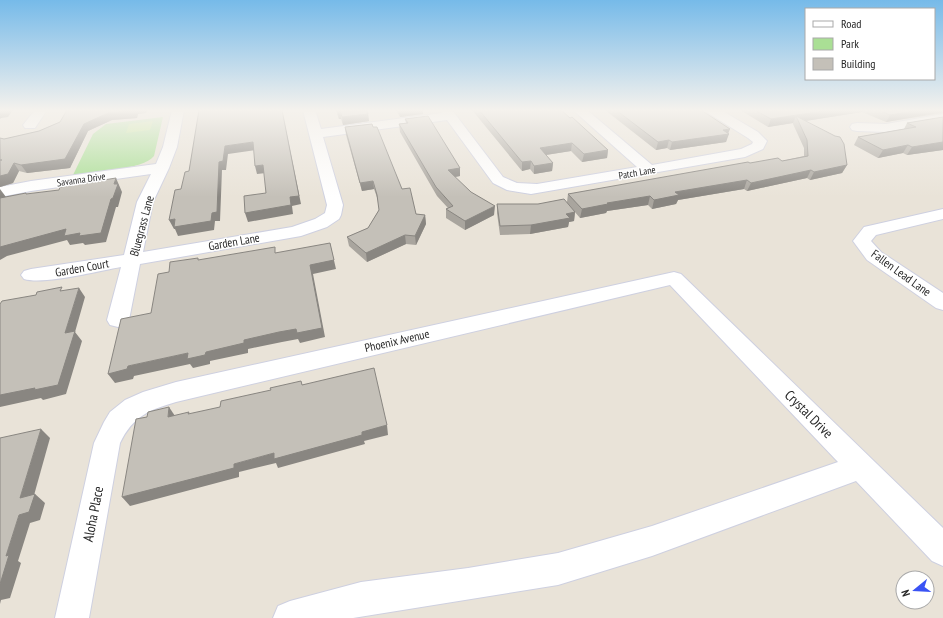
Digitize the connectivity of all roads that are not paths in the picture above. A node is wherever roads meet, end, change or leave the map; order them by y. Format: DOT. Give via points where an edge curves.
graph roads {
  1 [pos="172,139"];
  2 [pos="317,139"];
  3 [pos="467,139"];
  4 [pos="613,139"];
  5 [pos="757,139"];
  6 [pos="162,168"];
  7 [pos="649,170"];
  8 [pos="0,192"];
  9 [pos="943,214"];
  10 [pos="133,260"];
  11 [pos="32,275"];
  12 [pos="674,278"];
  13 [pos="943,303"];
  14 [pos="118,320"];
  15 [pos="124,413"];
  16 [pos="860,466"];
  17 [pos="943,550"];
  18 [pos="72,618"];
  19 [pos="290,618"];
  1 -- 6 [label="street, Bluegrass Lane"];
  2 -- 10 [label="street, Garden Lane" via="335,205 333,214 321,223 295,232"];
  3 -- 7 [label="street, Patch Lane" via="498,180 509,187 537,189"];
  4 -- 7 [label="street"];
  5 -- 7 [label="street, Patch Lane" via="760,141 758,146 744,153"];
  6 -- 8 [label="street, Savanna Drive"];
  6 -- 10 [label="street, Bluegrass Lane" via="146,202"];
  9 -- 13 [label="street, Fallen Lead Lane" via="870,231 862,241 874,256"];
  10 -- 11 [label="street, Garden Court"];
  10 -- 14 [label="street, Bluegrass Lane"];
  12 -- 15 [label="street, Phoenix Avenue" via="176,392 142,402"];
  12 -- 16 [label="street, Crystal Drive"];
  15 -- 18 [label="street, Aloha Place" via="107,442"];
  16 -- 17 [label="street, Crystal Drive"];
  16 -- 19 [label="street" via="652,541 558,569 361,599"];
}
